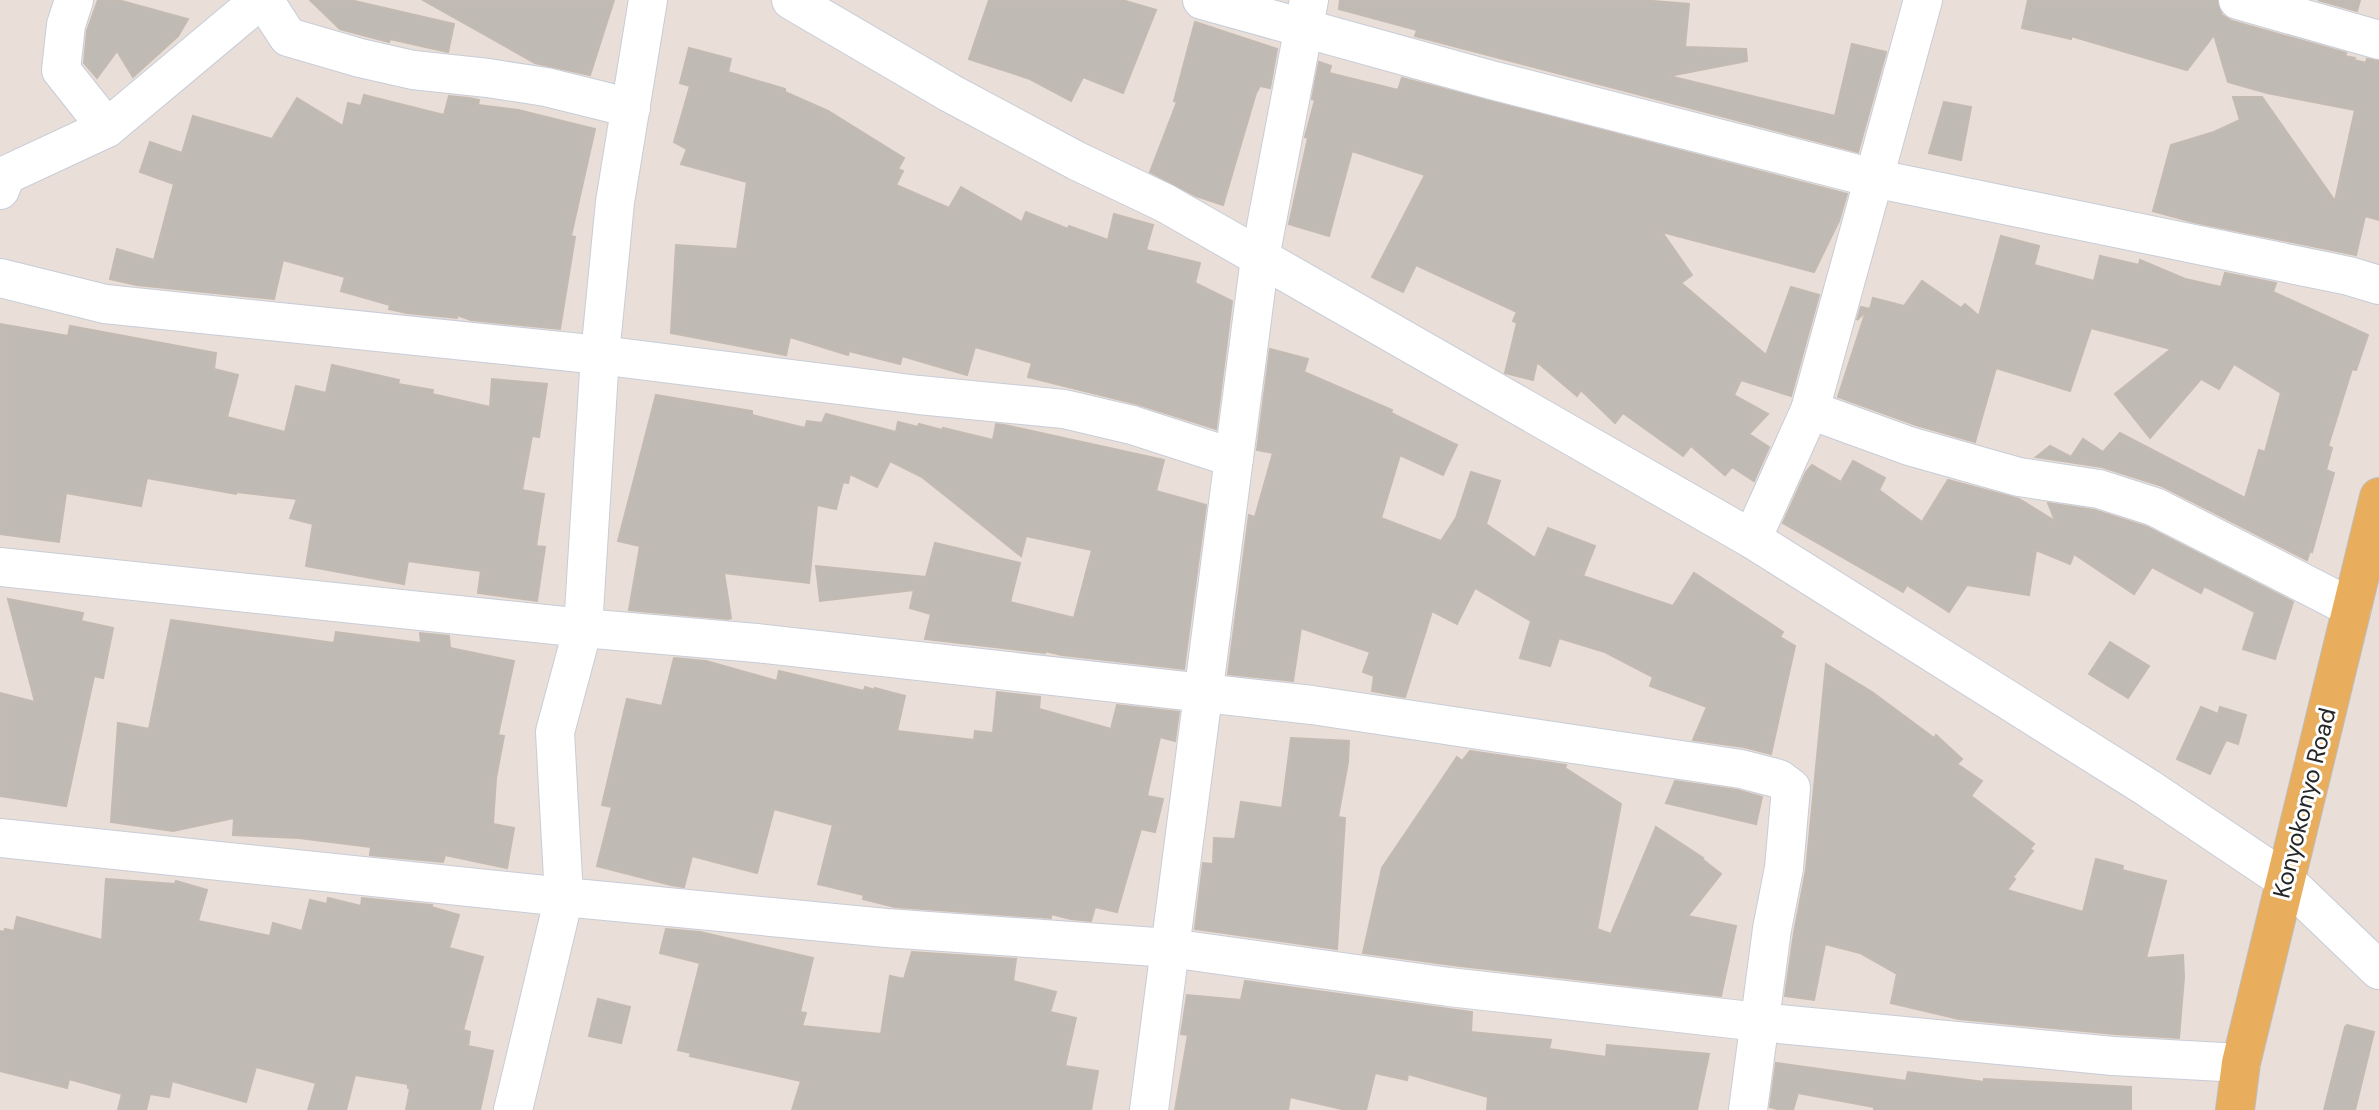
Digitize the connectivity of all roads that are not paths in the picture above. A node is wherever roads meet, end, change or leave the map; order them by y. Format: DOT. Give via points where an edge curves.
graph roads {
  1 [pos="74,0"];
  2 [pos="262,0"];
  3 [pos="649,0"];
  4 [pos="791,0"];
  5 [pos="1202,0"];
  6 [pos="1923,0"];
  7 [pos="2238,0"];
  8 [pos="1306,13"];
  9 [pos="2379,40"];
  10 [pos="631,108"];
  11 [pos="107,128"];
  12 [pos="1873,178"];
  13 [pos="2,180"];
  14 [pos="1260,258"];
  15 [pos="0,278"];
  16 [pos="2379,285"];
  17 [pos="600,355"];
  18 [pos="1810,410"];
  19 [pos="1234,458"];
  20 [pos="2379,497"];
  21 [pos="1752,540"];
  22 [pos="0,567"];
  23 [pos="2351,608"];
  24 [pos="583,628"];
  25 [pos="1203,694"];
  26 [pos="0,838"];
  27 [pos="2285,880"];
  28 [pos="564,897"];
  29 [pos="1170,948"];
  30 [pos="2379,970"];
  31 [pos="1759,1022"];
  32 [pos="2241,1063"];
  33 [pos="513,1110"];
  34 [pos="1149,1110"];
  35 [pos="1748,1110"];
  36 [pos="2235,1110"];
  1 -- 11 [label="street" via="65,25 61,70"];
  2 -- 10 [label="street" via="288,37 348,55 413,70 546,87"];
  2 -- 11 [label="street"];
  3 -- 10 [label="street"];
  4 -- 14 [label="street" via="950,93 1165,203"];
  5 -- 8 [label="street"];
  6 -- 12 [label="street"];
  7 -- 9 [label="street"];
  8 -- 12 [label="street" via="1491,80"];
  8 -- 14 [label="street"];
  10 -- 17 [label="street" via="615,202"];
  11 -- 13 [label="street"];
  12 -- 16 [label="street"];
  12 -- 18 [label="street"];
  14 -- 19 [label="street"];
  14 -- 21 [label="street"];
  15 -- 17 [label="street" via="104,304"];
  17 -- 19 [label="street" via="1064,409"];
  17 -- 24 [label="street"];
  18 -- 21 [label="street"];
  18 -- 23 [label="street" via="2019,477 2099,489 2155,507"];
  19 -- 25 [label="street"];
  20 -- 23 [label="main road, Konyokonyo Road"];
  21 -- 27 [label="street" via="2148,788"];
  22 -- 24 [label="street"];
  23 -- 27 [label="main road, Konyokonyo Road"];
  24 -- 25 [label="street"];
  24 -- 28 [label="street" via="555,732"];
  25 -- 29 [label="street"];
  25 -- 31 [label="street" via="1485,730 1741,769 1779,779 1791,788 1784,868"];
  26 -- 28 [label="street"];
  27 -- 30 [label="street"];
  27 -- 32 [label="main road, Konyokonyo Road"];
  28 -- 29 [label="street" via="886,928"];
  28 -- 33 [label="street"];
  29 -- 31 [label="street"];
  29 -- 34 [label="street"];
  31 -- 32 [label="street" via="2113,1056"];
  31 -- 35 [label="street"];
  32 -- 36 [label="main road, Konyokonyo Road"];
}
